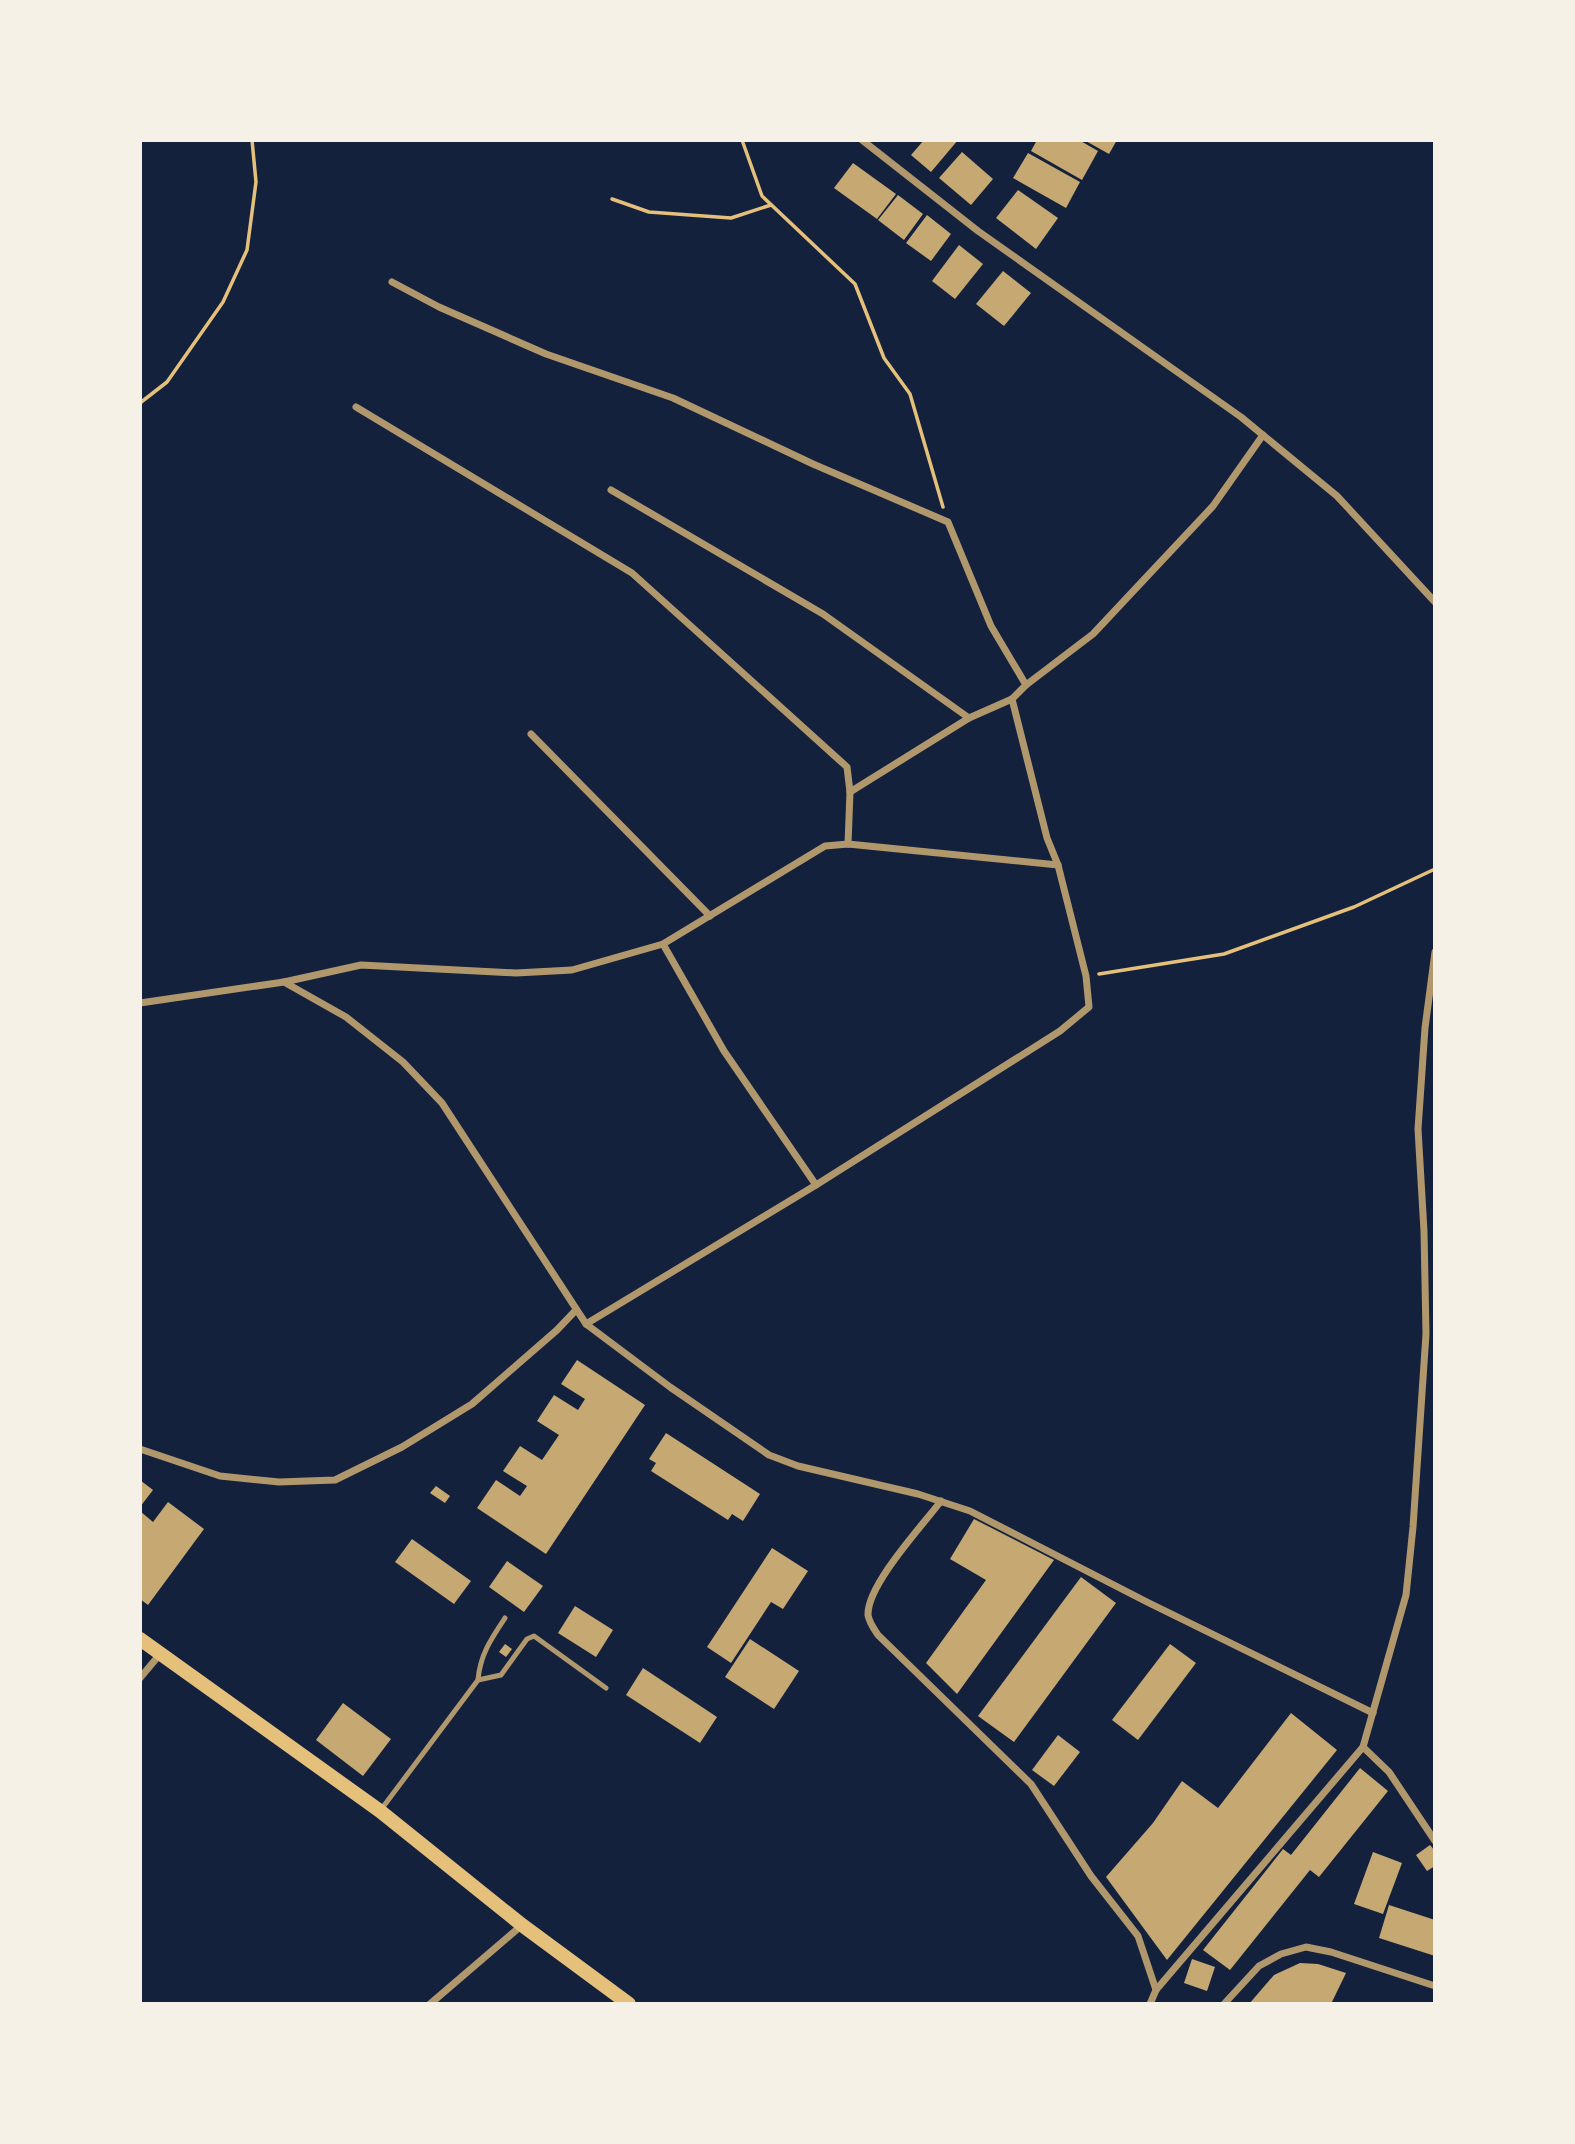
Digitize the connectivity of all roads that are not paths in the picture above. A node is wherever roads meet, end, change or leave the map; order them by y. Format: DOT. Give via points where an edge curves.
graph roads {
  1 [pos="862,140"];
  2 [pos="393,282"];
  3 [pos="356,407"];
  4 [pos="1263,435"];
  5 [pos="611,490"];
  6 [pos="1435,602"];
  7 [pos="1026,685"];
  8 [pos="1012,699"];
  9 [pos="969,718"];
  10 [pos="531,734"];
  11 [pos="850,792"];
  12 [pos="848,844"];
  13 [pos="1058,865"];
  14 [pos="710,916"];
  15 [pos="663,944"];
  16 [pos="1435,953"];
  17 [pos="284,982"];
  18 [pos="140,1003"];
  19 [pos="816,1185"];
  20 [pos="576,1310"];
  21 [pos="586,1324"];
  22 [pos="140,1449"];
  23 [pos="941,1502"];
  24 [pos="505,1618"];
  25 [pos="140,1639"];
  26 [pos="161,1652"];
  27 [pos="140,1678"];
  28 [pos="478,1680"];
  29 [pos="606,1688"];
  30 [pos="1373,1713"];
  31 [pos="1363,1747"];
  32 [pos="380,1811"];
  33 [pos="1435,1841"];
  34 [pos="522,1925"];
  35 [pos="1435,1986"];
  36 [pos="1156,1990"];
  37 [pos="430,2004"];
  38 [pos="629,2004"];
  39 [pos="1150,2004"];
  40 [pos="1224,2004"];
  1 -- 4 [label="street" via="978,231"];
  2 -- 7 [label="street" via="439,307 534,348 673,398 948,522 991,626"];
  3 -- 11 [label="street" via="632,573 847,767"];
  4 -- 6 [label="street" via="1337,496"];
  4 -- 7 [label="street" via="1213,506 1093,634"];
  5 -- 9 [label="street" via="823,614"];
  7 -- 8 [label="street"];
  8 -- 9 [label="street"];
  8 -- 13 [label="street"];
  9 -- 11 [label="street"];
  10 -- 14 [label="street"];
  11 -- 12 [label="street"];
  12 -- 13 [label="street"];
  12 -- 14 [label="street" via="825,846"];
  13 -- 19 [label="street" via="1086,976 1089,1007 1060,1031"];
  14 -- 15 [label="street"];
  15 -- 17 [label="street" via="572,970 516,973 361,965"];
  15 -- 19 [label="street" via="724,1051"];
  16 -- 30 [label="street" via="1418,1129 1426,1334 1413,1527 1406,1595"];
  17 -- 18 [label="street"];
  17 -- 20 [label="street" via="346,1017 403,1062 442,1103"];
  19 -- 21 [label="street"];
  20 -- 21 [label="street"];
  20 -- 22 [label="street" via="472,1404 402,1447 335,1480 279,1482 220,1476"];
  21 -- 23 [label="street" via="769,1455"];
  23 -- 30 [label="street" via="970,1511"];
  23 -- 36 [label="street" via="884,1575 869,1602 868,1618 878,1635 1031,1784 1091,1876 1138,1936"];
  24 -- 28 [label="lane" via="486,1645"];
  25 -- 26 [label="main road"];
  26 -- 27 [label="street"];
  26 -- 32 [label="main road"];
  28 -- 29 [label="lane" via="501,1675 534,1636"];
  28 -- 32 [label="lane"];
  30 -- 31 [label="street"];
  31 -- 33 [label="street" via="1389,1772"];
  31 -- 36 [label="street"];
  32 -- 34 [label="main road"];
  34 -- 37 [label="street"];
  34 -- 38 [label="main road"];
  35 -- 40 [label="street" via="1306,1947 1259,1966"];
  36 -- 39 [label="street"];
}
